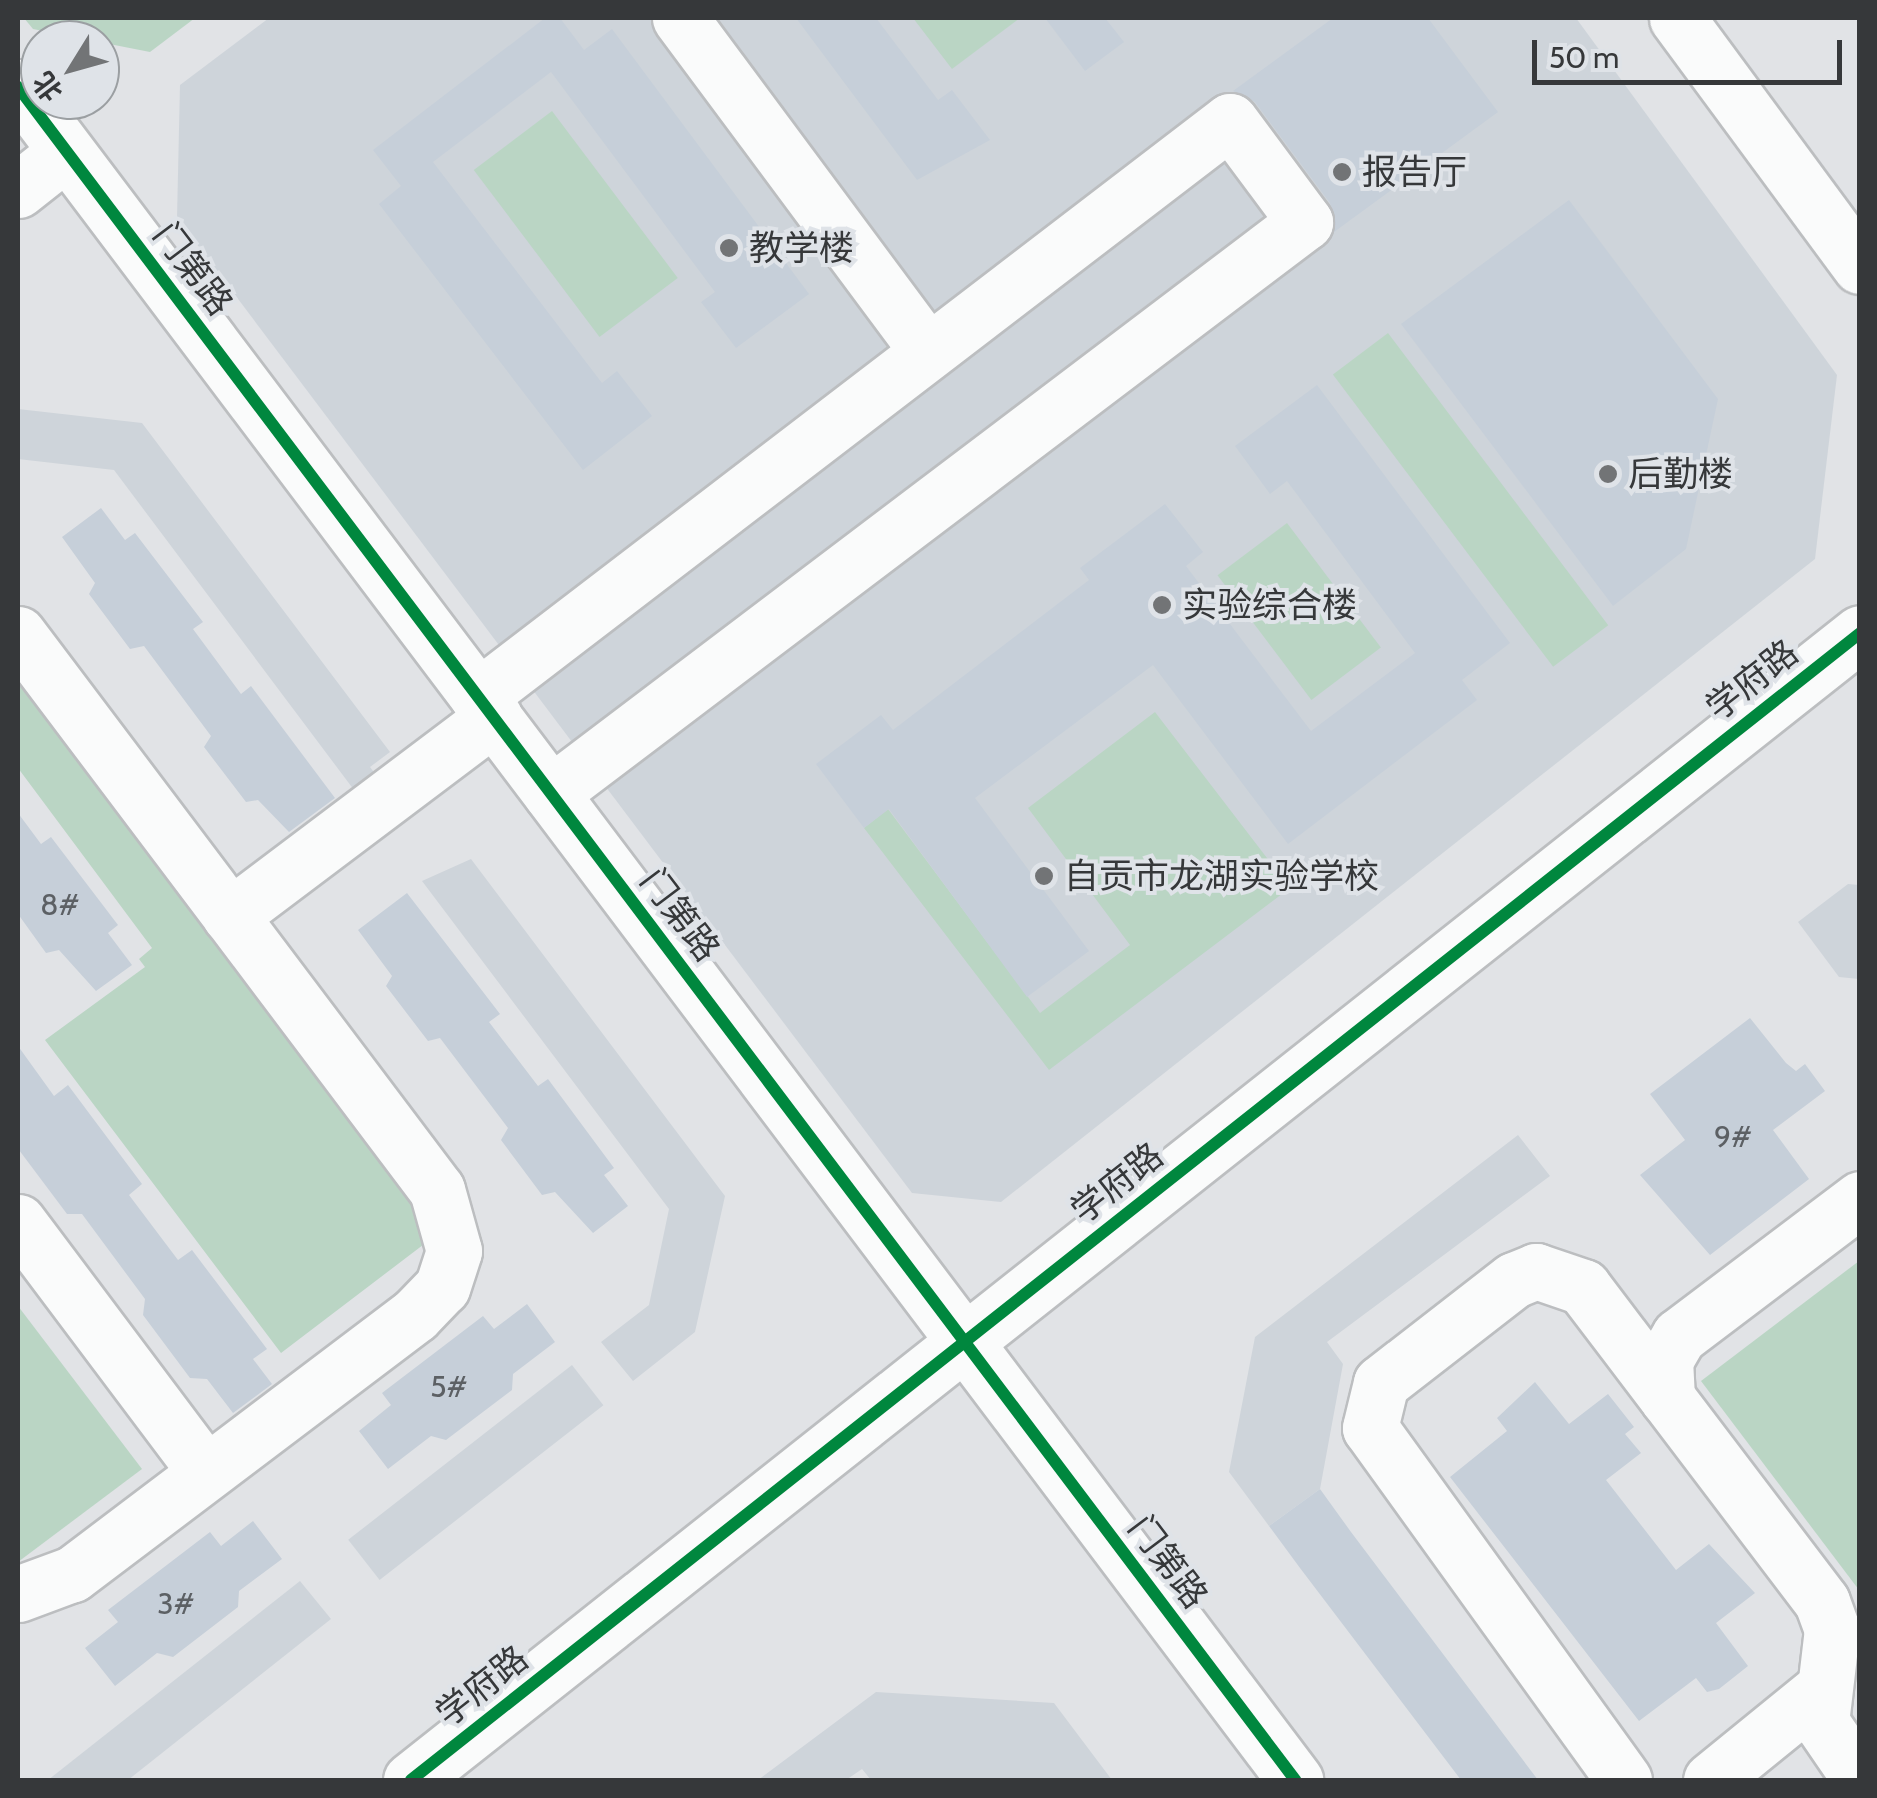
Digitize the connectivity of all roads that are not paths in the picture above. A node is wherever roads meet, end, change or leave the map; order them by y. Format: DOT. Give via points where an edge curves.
graph roads {
  1 [pos="680,18"];
  2 [pos="1676,18"];
  3 [pos="18,87"];
  4 [pos="66,152"];
  5 [pos="18,190"];
  6 [pos="1860,266"];
  7 [pos="927,351"];
  8 [pos="1860,633"];
  9 [pos="18,634"];
  10 [pos="486,707"];
  11 [pos="551,793"];
  12 [pos="230,916"];
  13 [pos="1860,1199"];
  14 [pos="18,1222"];
  15 [pos="1613,1328"];
  16 [pos="1679,1336"];
  17 [pos="964,1342"];
  18 [pos="1667,1398"];
  19 [pos="206,1472"];
  20 [pos="18,1594"];
  21 [pos="1823,1689"];
  22 [pos="1769,1736"];
  23 [pos="1847,1763"];
  24 [pos="411,1780"];
  25 [pos="1296,1780"];
  26 [pos="1624,1780"];
  27 [pos="1712,1780"];
  1 -- 7 [label="street"];
  2 -- 6 [label="street"];
  3 -- 4 [label="street, 门第路"];
  4 -- 5 [label="street"];
  4 -- 10 [label="street, 门第路"];
  7 -- 10 [label="street"];
  7 -- 11 [label="street" via="1230,122 1305,222"];
  8 -- 17 [label="street, 学府路"];
  9 -- 12 [label="street"];
  10 -- 11 [label="street, 门第路"];
  10 -- 12 [label="street"];
  11 -- 17 [label="street, 门第路"];
  12 -- 19 [label="street" via="437,1190 454,1251 430,1302"];
  13 -- 16 [label="street"];
  14 -- 19 [label="street"];
  15 -- 16 [label="street" via="1640,1343"];
  15 -- 18 [label="street"];
  15 -- 26 [label="street" via="1583,1287 1536,1271 1394,1372 1371,1397 1368,1414 1374,1444"];
  16 -- 18 [label="street" via="1664,1360"];
  17 -- 24 [label="street, 学府路"];
  17 -- 25 [label="street, 门第路"];
  18 -- 21 [label="street" via="1827,1610"];
  19 -- 20 [label="street" via="72,1574"];
  21 -- 22 [label="street"];
  21 -- 23 [label="street" via="1822,1722"];
  22 -- 23 [label="street" via="1798,1731"];
  22 -- 27 [label="street"];
}
